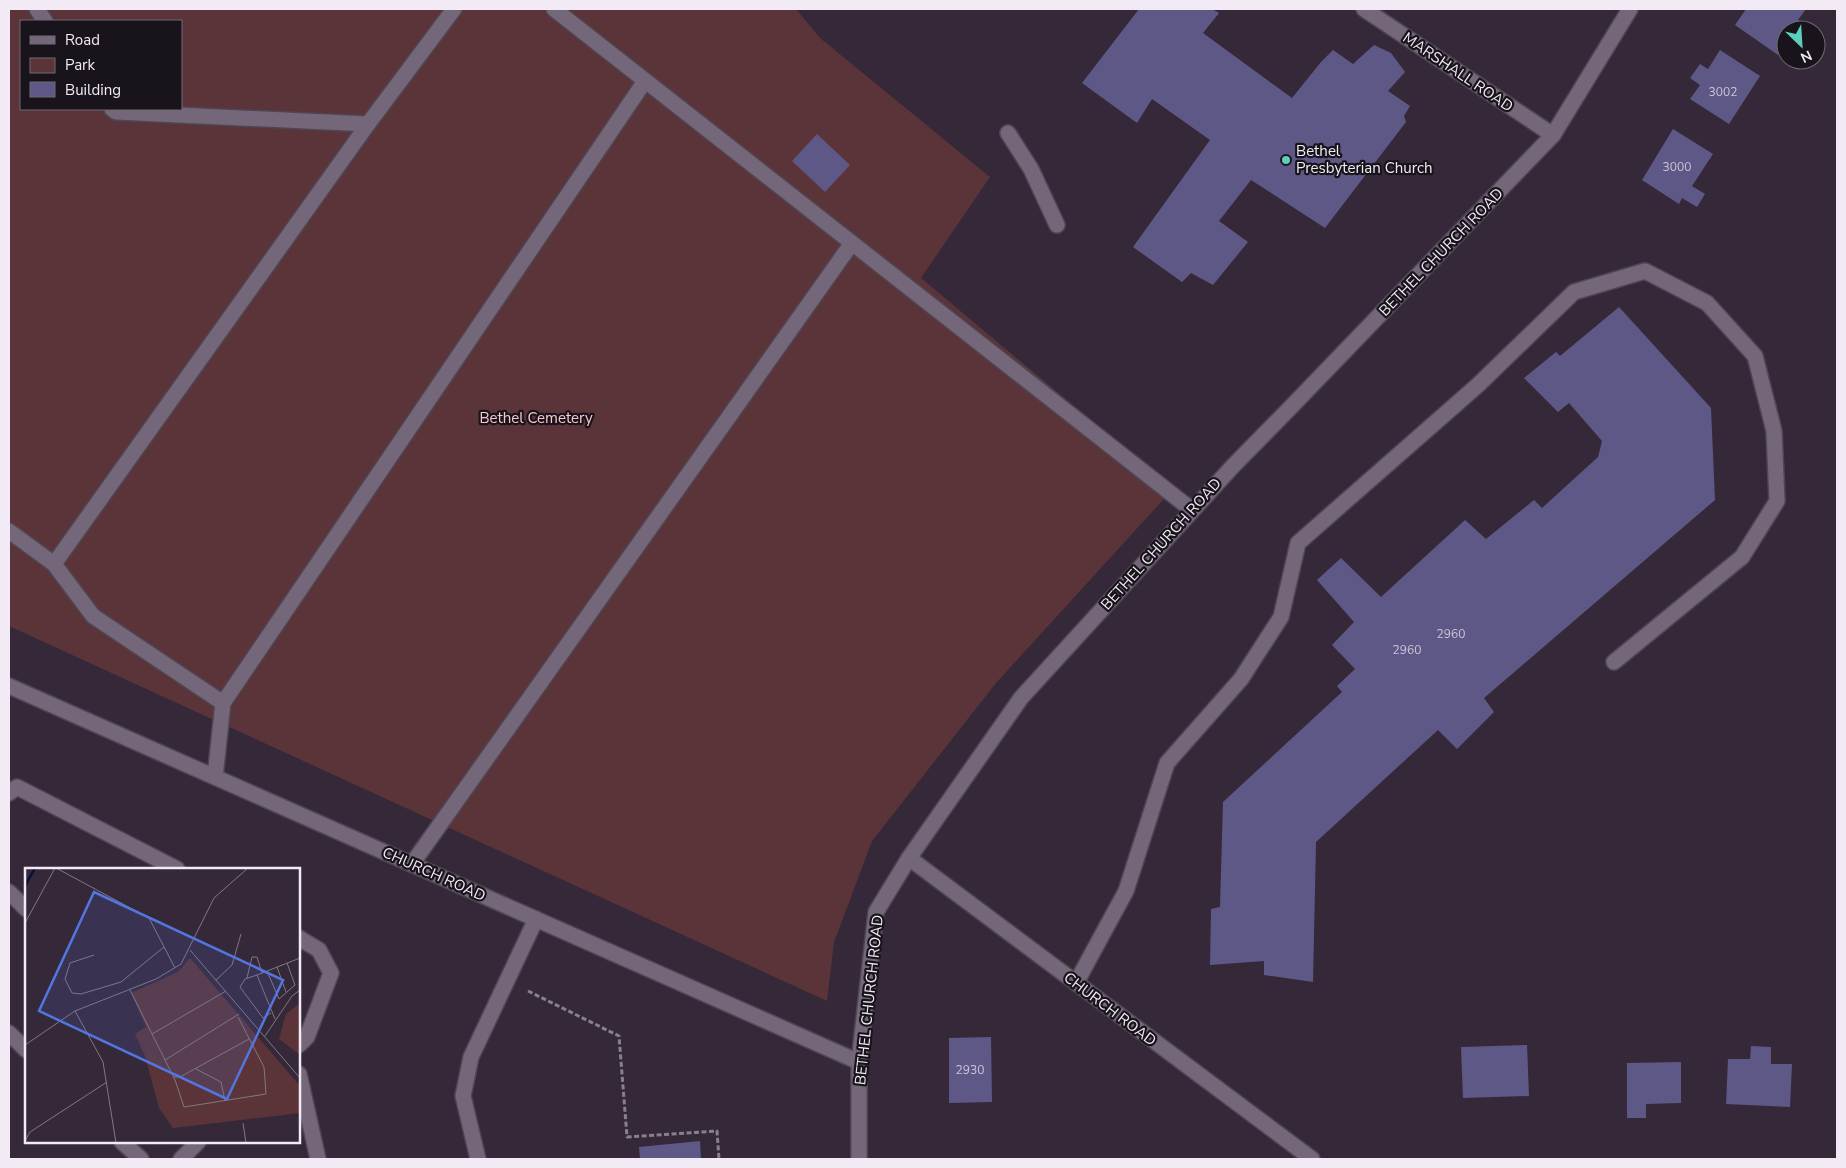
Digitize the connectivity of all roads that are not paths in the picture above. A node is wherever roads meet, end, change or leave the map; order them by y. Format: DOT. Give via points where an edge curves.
graph roads {
  1 [pos="37,9"];
  2 [pos="454,9"];
  3 [pos="554,9"];
  4 [pos="1364,9"];
  5 [pos="1630,9"];
  6 [pos="44,20"];
  7 [pos="646,81"];
  8 [pos="113,110"];
  9 [pos="368,124"];
  10 [pos="1008,133"];
  11 [pos="1553,135"];
  12 [pos="1057,225"];
  13 [pos="852,243"];
  14 [pos="1192,510"];
  15 [pos="9,531"];
  16 [pos="54,564"];
  17 [pos="1614,662"];
  18 [pos="9,686"];
  19 [pos="223,703"];
  20 [pos="215,777"];
  21 [pos="9,793"];
  22 [pos="909,858"];
  23 [pos="412,864"];
  24 [pos="175,868"];
  25 [pos="9,892"];
  26 [pos="25,908"];
  27 [pos="536,919"];
  28 [pos="300,939"];
  29 [pos="1076,984"];
  30 [pos="9,1034"];
  31 [pos="300,1044"];
  32 [pos="25,1049"];
  33 [pos="859,1062"];
  34 [pos="300,1078"];
  35 [pos="123,1143"];
  36 [pos="141,1159"];
  37 [pos="318,1159"];
  38 [pos="478,1159"];
  39 [pos="859,1159"];
  40 [pos="1312,1159"];
  1 -- 6 [label="street"];
  2 -- 9 [label="street"];
  3 -- 7 [label="street"];
  4 -- 11 [label="street, MARSHALL ROAD"];
  5 -- 11 [label="street, BETHEL CHURCH ROAD"];
  7 -- 13 [label="street"];
  7 -- 19 [label="street"];
  8 -- 9 [label="street"];
  9 -- 16 [label="street"];
  10 -- 12 [label="street" via="1031,169"];
  11 -- 14 [label="street, BETHEL CHURCH ROAD"];
  13 -- 14 [label="street"];
  13 -- 23 [label="street"];
  14 -- 22 [label="street, BETHEL CHURCH ROAD" via="1021,698"];
  15 -- 16 [label="street"];
  16 -- 19 [label="street" via="93,616"];
  17 -- 29 [label="street" via="1742,558 1777,501 1774,431 1755,356 1707,303 1645,271 1574,292 1478,385 1298,543 1281,617 1241,679 1167,763 1126,891"];
  18 -- 20 [label="street, CHURCH ROAD"];
  19 -- 20 [label="street"];
  20 -- 23 [label="street, CHURCH ROAD"];
  21 -- 24 [label="street" via="17,787"];
  22 -- 29 [label="street, CHURCH ROAD"];
  22 -- 33 [label="street, BETHEL CHURCH ROAD" via="876,912"];
  23 -- 27 [label="street, CHURCH ROAD"];
  25 -- 26 [label="street"];
  27 -- 33 [label="street, CHURCH ROAD"];
  27 -- 38 [label="street" via="471,1057 463,1096"];
  28 -- 31 [label="street" via="319,950 331,973 306,1037"];
  29 -- 40 [label="street, CHURCH ROAD"];
  30 -- 32 [label="street"];
  33 -- 39 [label="street, BETHEL CHURCH ROAD"];
  34 -- 37 [label="street"];
  35 -- 36 [label="street"];
}
